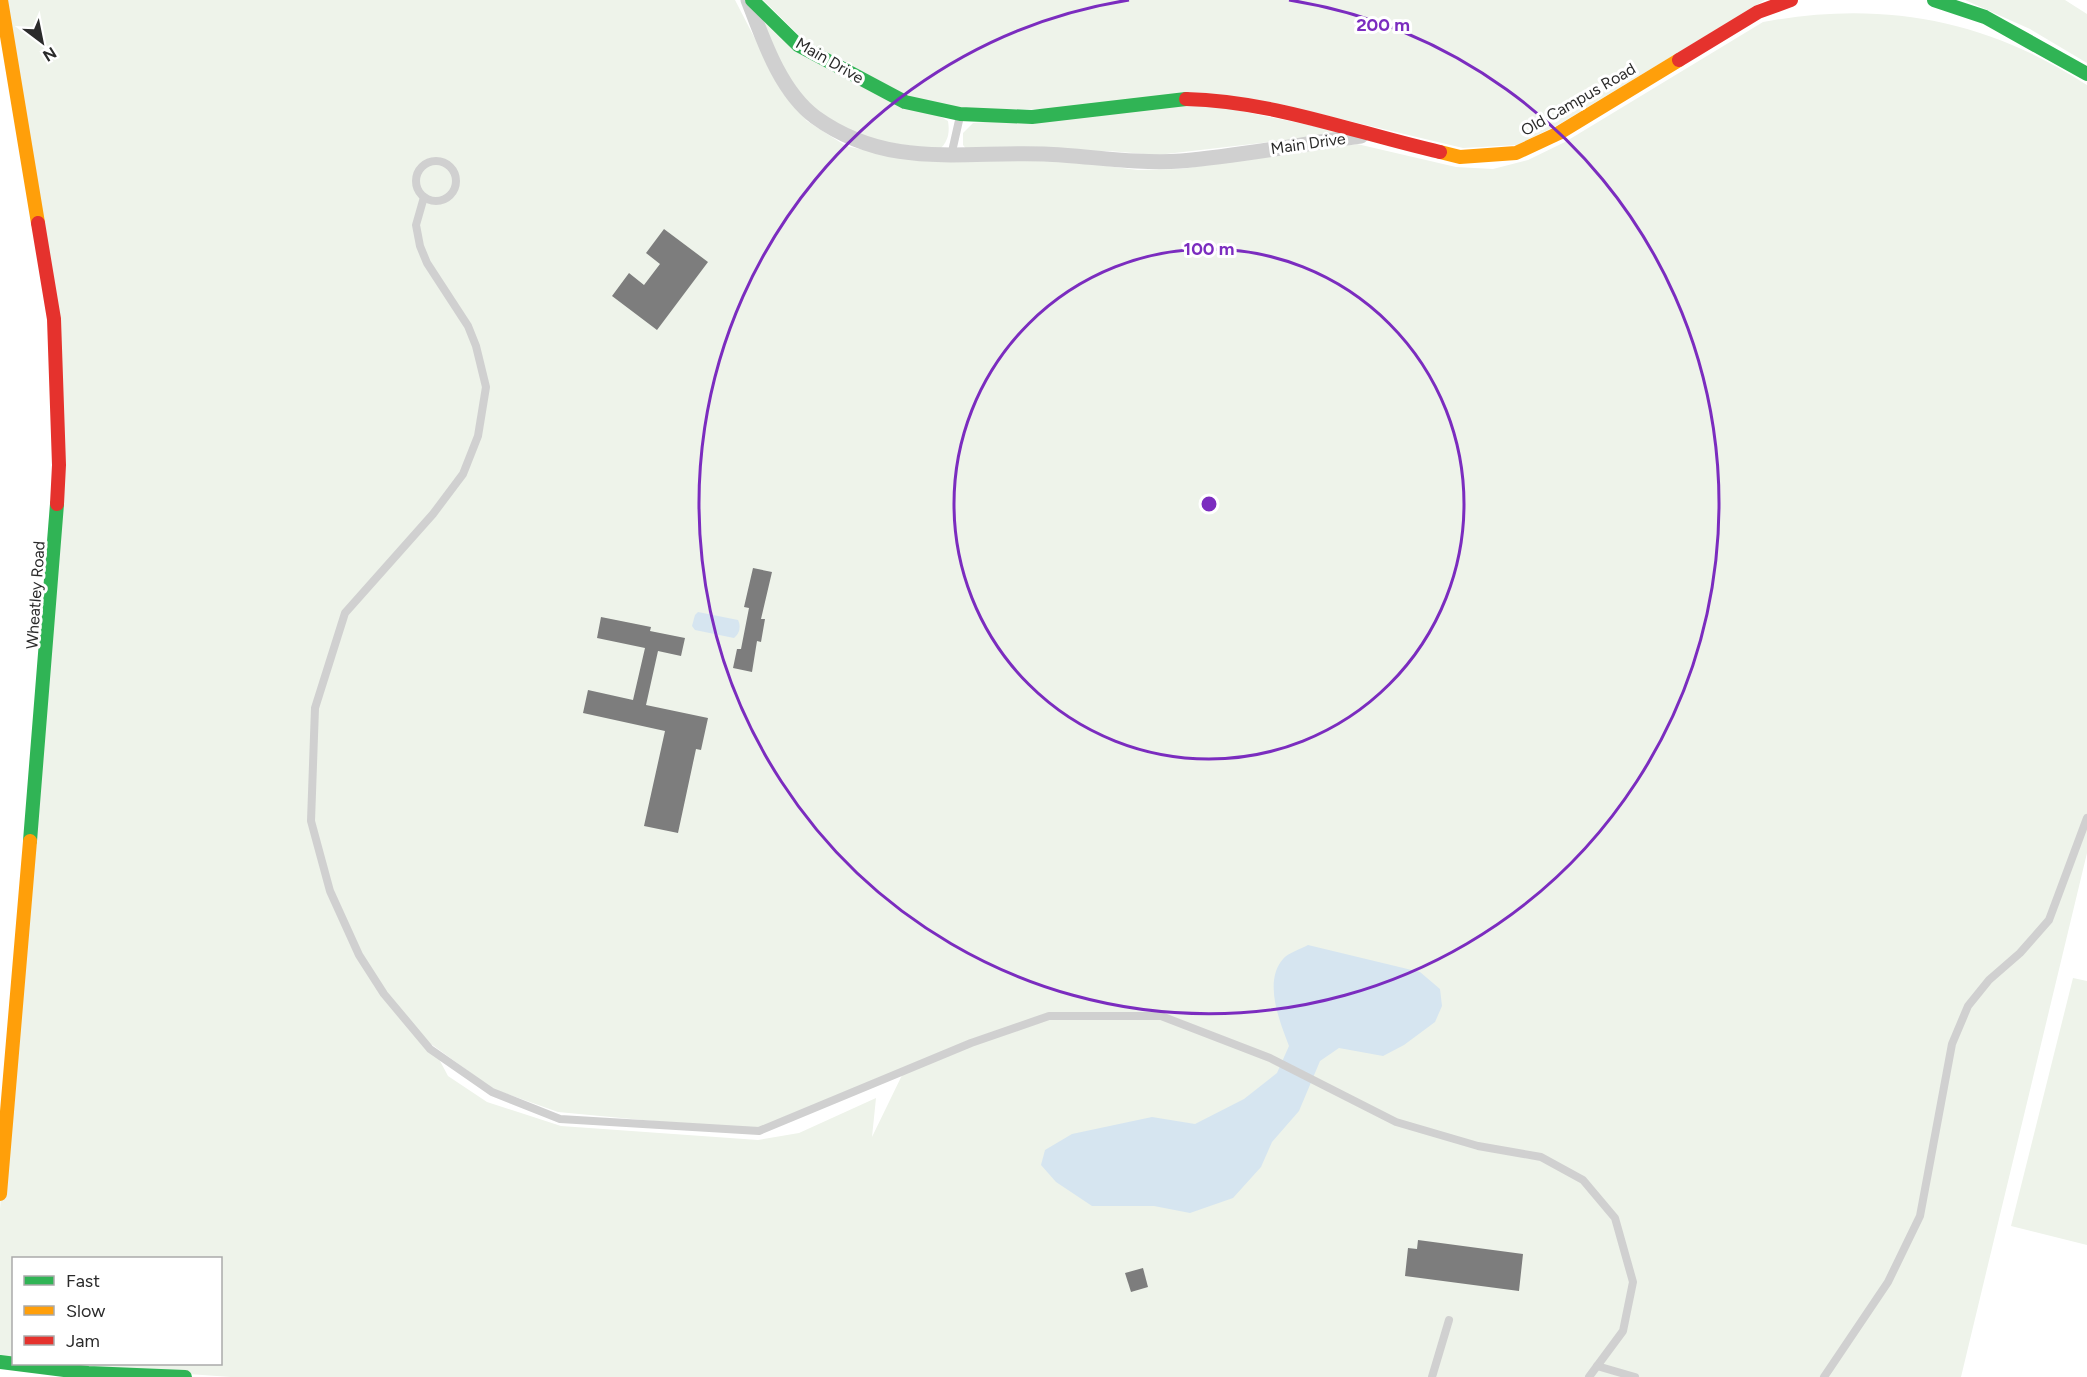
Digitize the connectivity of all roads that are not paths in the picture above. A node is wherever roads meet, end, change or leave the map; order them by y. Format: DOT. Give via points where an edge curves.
graph roads {
  1 [pos="1,0"];
  2 [pos="750,0"];
  3 [pos="1791,0"];
  4 [pos="1934,0"];
  5 [pos="2,19"];
  6 [pos="2087,74"];
  7 [pos="960,114"];
  8 [pos="1366,135"];
  9 [pos="951,156"];
  10 [pos="424,197"];
  11 [pos="2087,818"];
  12 [pos="0,1194"];
  13 [pos="1449,1320"];
  14 [pos="14,1365"];
  15 [pos="1597,1366"];
  16 [pos="51,1373"];
  17 [pos="185,1377"];
  18 [pos="1432,1377"];
  19 [pos="1589,1377"];
  20 [pos="1635,1377"];
  21 [pos="1824,1377"];
  1 -- 5 [label="street, Wheatley Road"];
  2 -- 7 [label="street, Main Drive" via="798,45 905,102"];
  2 -- 9 [label="street, Main Drive" via="770,55 813,116 852,141 893,151"];
  3 -- 8 [label="street, Old Campus Road" via="1758,12 1558,134 1516,153 1460,157"];
  4 -- 6 [label="street" via="1985,17"];
  5 -- 12 [label="street, Wheatley Road" via="54,319 59,465 51,611"];
  7 -- 8 [label="street, Main Drive" via="1032,117 1181,99 1227,100 1300,115"];
  7 -- 9 [label="lane"];
  8 -- 9 [label="street, Main Drive" via="1181,161 1044,154"];
  10 -- 10 [label="lane" via="436,201 453,192 455,174 447,164 427,162 418,172 416,186"];
  10 -- 15 [label="lane" via="416,225 420,246 477,346 486,387 478,436 463,474 345,613 315,708 311,821 330,891 359,955 384,994 430,1049 492,1092 560,1119 759,1131 970,1043 1049,1016 1161,1016 1270,1058 1396,1122 1478,1146 1541,1157 1583,1180 1614,1218 1633,1282 1623,1331"];
  11 -- 21 [label="lane" via="2049,920 1968,1006 1952,1044 1920,1216 1888,1282"];
  13 -- 18 [label="lane"];
  14 -- 16 [label="street"];
  15 -- 19 [label="lane"];
  15 -- 20 [label="lane"];
  16 -- 17 [label="street"];
}
